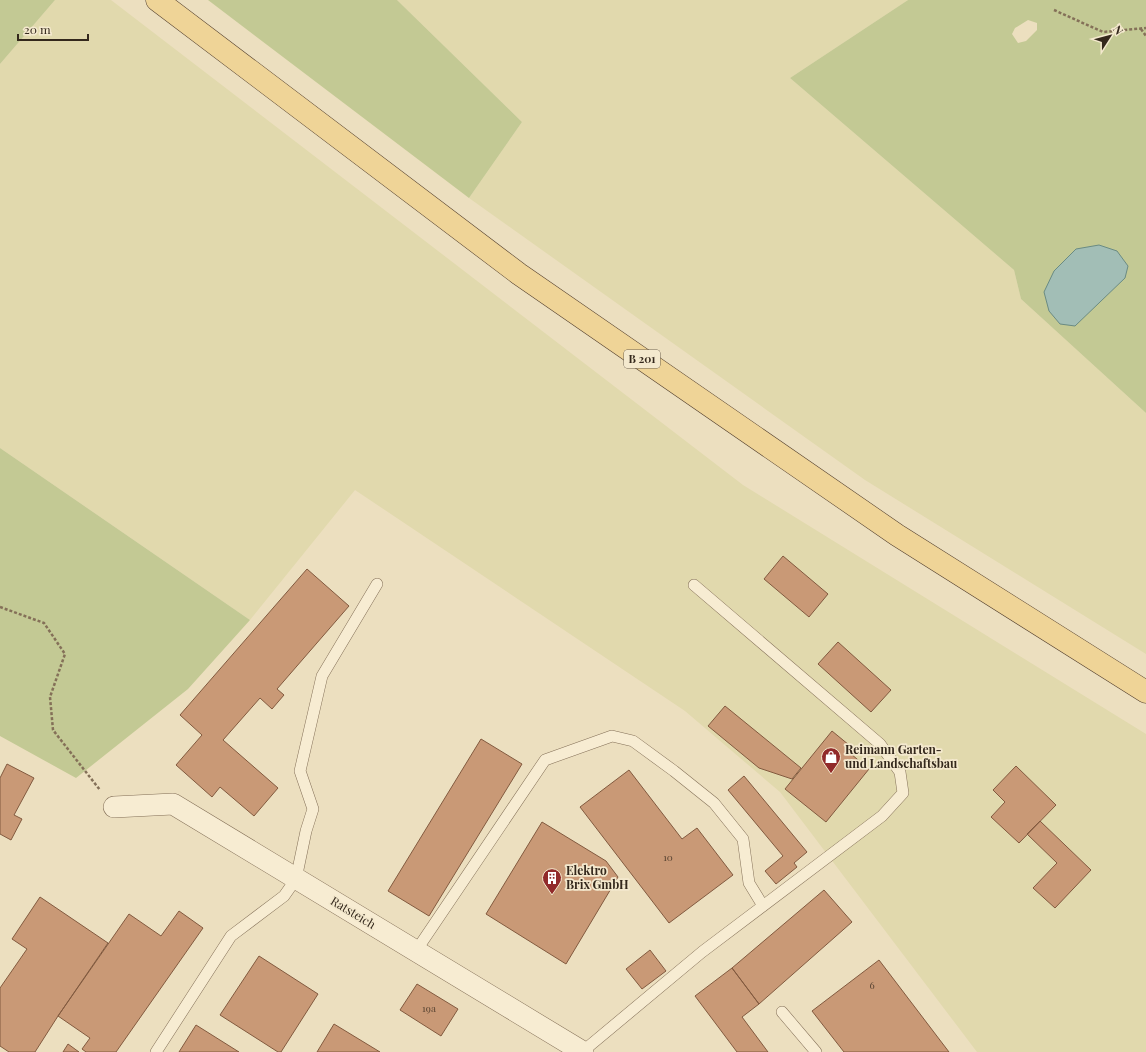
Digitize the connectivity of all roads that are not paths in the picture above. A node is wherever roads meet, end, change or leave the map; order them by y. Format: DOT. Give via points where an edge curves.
graph roads {
  1 [pos="157,0"];
  2 [pos="377,584"];
  3 [pos="694,585"];
  4 [pos="1146,692"];
  5 [pos="114,807"];
  6 [pos="296,879"];
  7 [pos="763,906"];
  8 [pos="416,951"];
  9 [pos="782,1012"];
  10 [pos="156,1052"];
  11 [pos="583,1052"];
  12 [pos="816,1052"];
  1 -- 4 [label="main road, B 201" via="525,278 897,535"];
  2 -- 6 [label="lane" via="322,676 300,771 313,809"];
  3 -- 7 [label="lane" via="880,744 900,772 903,793 882,816"];
  5 -- 6 [label="street, Ratsteich" via="173,804"];
  6 -- 8 [label="street, Ratsteich"];
  6 -- 10 [label="lane" via="284,896 231,936"];
  7 -- 8 [label="lane" via="749,883 743,839 714,803 633,741 612,736 545,760"];
  7 -- 11 [label="lane" via="702,952"];
  8 -- 11 [label="street, Ratsteich"];
  9 -- 12 [label="lane"];
}
